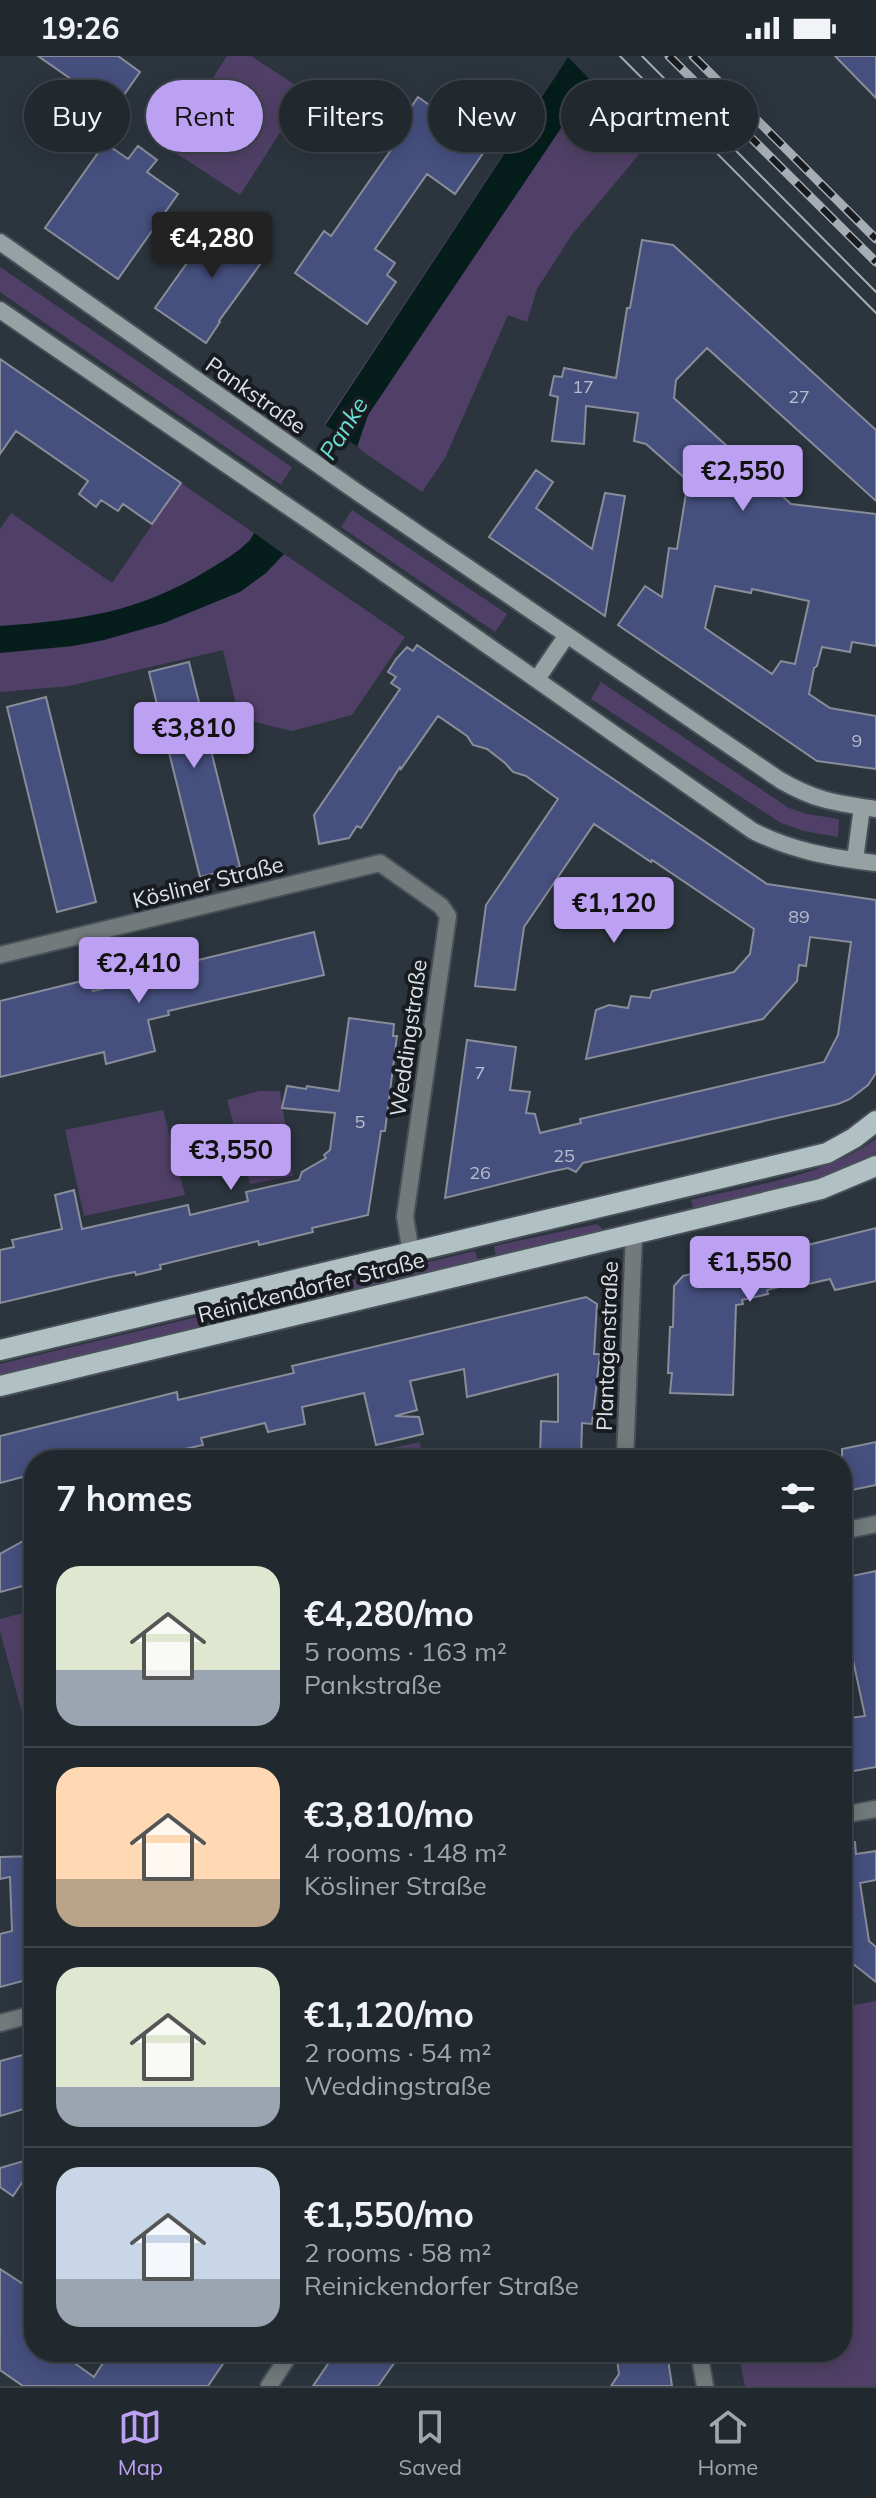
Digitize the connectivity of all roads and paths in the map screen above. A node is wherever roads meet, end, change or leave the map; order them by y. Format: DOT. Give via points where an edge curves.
graph roads {
  1 [pos="0,242"];
  2 [pos="0,310"];
  3 [pos="567,635"];
  4 [pos="537,679"];
  5 [pos="869,808"];
  6 [pos="855,860"];
  7 [pos="380,863"];
  8 [pos="876,863"];
  9 [pos="0,955"];
  10 [pos="876,1121"];
  11 [pos="876,1166"];
  12 [pos="625,1201"];
  13 [pos="634,1233"];
  14 [pos="411,1253"];
  15 [pos="0,1350"];
  16 [pos="0,1386"];
  17 [pos="625,1450"];
  18 [pos="876,1524"];
  19 [pos="852,1529"];
  20 [pos="876,1809"];
  21 [pos="852,1813"];
  22 [pos="24,2017"];
  23 [pos="0,2023"];
  24 [pos="285,2362"];
  25 [pos="701,2362"];
  26 [pos="269,2386"];
  27 [pos="705,2386"];
  1 -- 3 [label="main road, Pankstraße"];
  2 -- 4 [label="main road"];
  3 -- 4 [label="main road"];
  3 -- 5 [label="main road, Pankstraße" via="799,791"];
  4 -- 6 [label="main road" via="753,831 812,854"];
  5 -- 6 [label="main road, Pankstraße"];
  6 -- 8 [label="main road"];
  7 -- 9 [label="street, Kösliner Straße"];
  7 -- 14 [label="street, Weddingstraße" via="448,916 405,1217"];
  10 -- 12 [label="main road, Reinickendorfer Straße" via="827,1153"];
  11 -- 13 [label="main road, Reinickendorfer Straße" via="821,1189"];
  12 -- 13 [label="main road"];
  12 -- 14 [label="main road, Reinickendorfer Straße"];
  13 -- 16 [label="main road, Reinickendorfer Straße"];
  13 -- 17 [label="street, Plantagenstraße"];
  14 -- 15 [label="main road, Reinickendorfer Straße"];
  18 -- 19 [label="street"];
  20 -- 21 [label="street"];
  22 -- 23 [label="street"];
  24 -- 26 [label="street"];
  25 -- 27 [label="street"];
}
